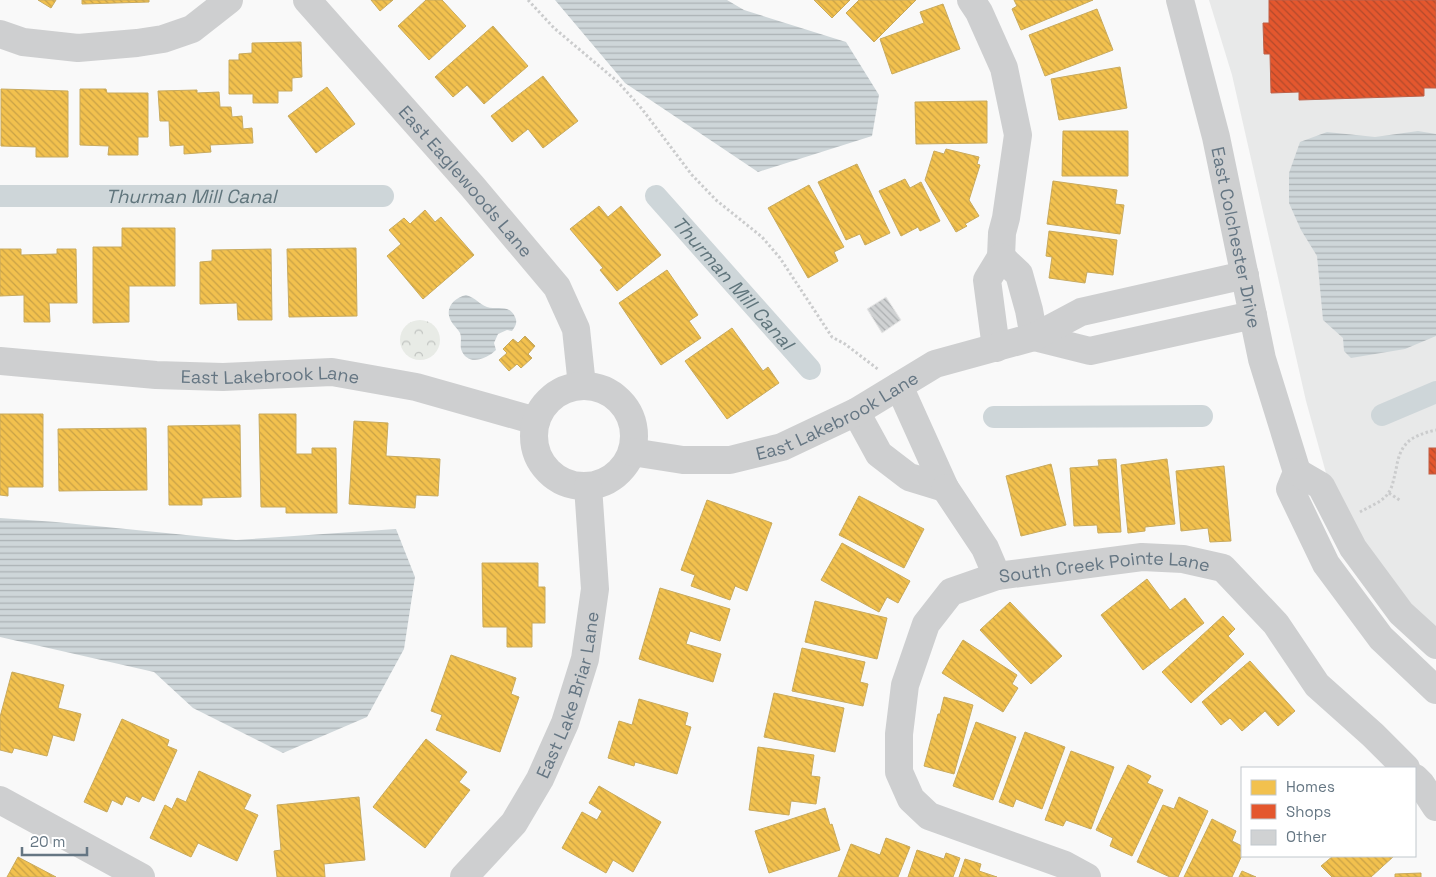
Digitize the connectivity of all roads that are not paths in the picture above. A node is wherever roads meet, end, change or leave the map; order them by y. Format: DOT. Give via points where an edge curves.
graph roads {
  1 [pos="229,0"];
  2 [pos="307,0"];
  3 [pos="971,0"];
  4 [pos="1180,0"];
  5 [pos="0,34"];
  6 [pos="1001,257"];
  7 [pos="1245,275"];
  8 [pos="1253,315"];
  9 [pos="1034,338"];
  10 [pos="996,348"];
  11 [pos="0,361"];
  12 [pos="889,378"];
  13 [pos="582,386"];
  14 [pos="856,412"];
  15 [pos="536,421"];
  16 [pos="632,452"];
  17 [pos="1297,472"];
  18 [pos="588,486"];
  19 [pos="945,488"];
  20 [pos="997,576"];
  21 [pos="1436,645"];
  22 [pos="1436,690"];
  23 [pos="1405,767"];
  24 [pos="1416,779"];
  25 [pos="0,800"];
  26 [pos="1436,807"];
  27 [pos="141,877"];
  28 [pos="464,877"];
  29 [pos="1087,877"];
  1 -- 5 [label="street" via="192,29 146,42 78,48 23,42"];
  2 -- 13 [label="street, East Eaglewoods Lane" via="472,186 556,287 576,329"];
  3 -- 6 [label="street" via="1004,68 1018,135"];
  4 -- 7 [label="street, East Colchester Drive" via="1216,137"];
  6 -- 9 [label="street" via="1019,274"];
  6 -- 10 [label="street" via="988,280"];
  7 -- 8 [label="street, East Colchester Drive"];
  7 -- 9 [label="street, East Lakebrook Lane" via="1081,312"];
  8 -- 9 [label="street, East Lakebrook Lane" via="1090,351"];
  8 -- 17 [label="street, East Colchester Drive" via="1262,359"];
  9 -- 10 [label="street, East Lakebrook Lane"];
  10 -- 12 [label="street, East Lakebrook Lane"];
  11 -- 15 [label="street, East Lakebrook Lane" via="156,375 223,377 332,372 416,387"];
  12 -- 14 [label="street, East Lakebrook Lane"];
  12 -- 19 [label="street, South Creek Pointe Lane"];
  13 -- 15 [label="street" via="554,396"];
  13 -- 16 [label="street" via="606,391 625,406 634,428"];
  14 -- 16 [label="street, East Lakebrook Lane" via="782,447 730,460 683,460"];
  14 -- 19 [label="street" via="879,454 909,477"];
  15 -- 18 [label="street" via="537,453 545,467 572,485"];
  16 -- 18 [label="street" via="626,465 615,476"];
  17 -- 21 [label="street" via="1321,486 1353,548 1401,612"];
  17 -- 22 [label="street, East Colchester Drive" via="1290,489 1326,564 1381,638"];
  18 -- 28 [label="street, East Lake Briar Lane" via="595,589 585,659 565,723 540,779 514,823"];
  19 -- 20 [label="street, South Creek Pointe Lane" via="985,548"];
  20 -- 23 [label="street, South Creek Pointe Lane" via="1142,557 1182,559 1222,568 1276,624 1317,685"];
  20 -- 29 [label="street" via="951,592 926,624 905,685 899,734 899,772 911,798 929,816 1065,865"];
  24 -- 26 [label="street"];
  25 -- 27 [label="street"];
}
